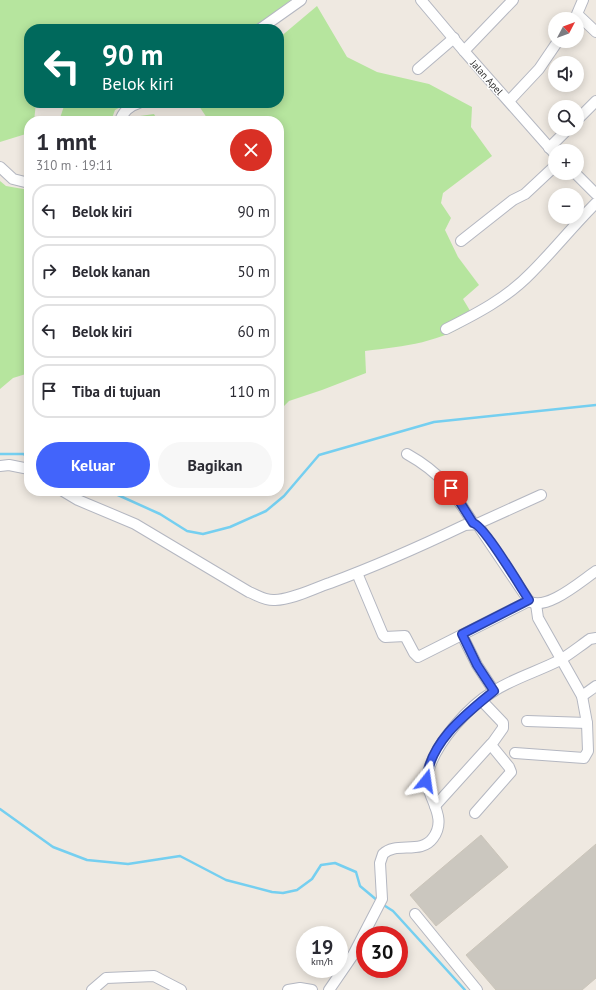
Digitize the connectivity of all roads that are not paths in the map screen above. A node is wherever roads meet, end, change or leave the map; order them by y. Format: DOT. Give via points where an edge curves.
graph roads {
  1 [pos="301,0"];
  2 [pos="421,0"];
  3 [pos="513,0"];
  4 [pos="583,0"];
  5 [pos="577,12"];
  6 [pos="584,23"];
  7 [pos="267,24"];
  8 [pos="596,32"];
  9 [pos="454,38"];
  10 [pos="553,48"];
  11 [pos="464,51"];
  12 [pos="418,69"];
  13 [pos="508,101"];
  14 [pos="596,101"];
  15 [pos="129,108"];
  16 [pos="584,113"];
  17 [pos="122,116"];
  18 [pos="548,146"];
  19 [pos="0,167"];
  20 [pos="548,173"];
  21 [pos="582,180"];
  22 [pos="24,182"];
  23 [pos="596,194"];
  24 [pos="596,203"];
  25 [pos="461,241"];
  26 [pos="446,329"];
  27 [pos="408,454"];
  28 [pos="0,466"];
  29 [pos="24,468"];
  30 [pos="541,495"];
  31 [pos="71,496"];
  32 [pos="475,523"];
  33 [pos="596,571"];
  34 [pos="357,573"];
  35 [pos="533,602"];
  36 [pos="462,634"];
  37 [pos="596,638"];
  38 [pos="560,659"];
  39 [pos="596,686"];
  40 [pos="494,691"];
  41 [pos="582,696"];
  42 [pos="482,701"];
  43 [pos="527,721"];
  44 [pos="587,723"];
  45 [pos="491,744"];
  46 [pos="515,753"];
  47 [pos="435,806"];
  48 [pos="475,812"];
  49 [pos="415,914"];
  50 [pos="92,990"];
  51 [pos="181,990"];
  52 [pos="288,990"];
  53 [pos="312,990"];
  54 [pos="329,990"];
  55 [pos="477,990"];
  1 -- 7 [label="street"];
  2 -- 9 [label="street, Jalan Apel"];
  3 -- 11 [label="street"];
  4 -- 5 [label="street"];
  6 -- 8 [label="street"];
  9 -- 11 [label="street, Jalan Apel"];
  9 -- 12 [label="street"];
  10 -- 13 [label="street" via="539,69"];
  11 -- 13 [label="street, Jalan Apel"];
  13 -- 18 [label="street, Jalan Apel"];
  14 -- 16 [label="street"];
  15 -- 17 [label="street"];
  19 -- 22 [label="street" via="13,179"];
  20 -- 25 [label="street" via="525,194 513,200"];
  21 -- 23 [label="street"];
  24 -- 26 [label="street" via="530,274 494,303"];
  27 -- 32 [label="street" via="432,469 451,488"];
  28 -- 29 [label="street" via="9,464"];
  30 -- 32 [label="street"];
  31 -- 34 [label="street" via="136,524 266,600 294,596"];
  32 -- 34 [label="street" via="465,525"];
  32 -- 35 [label="street"];
  33 -- 35 [label="street" via="549,602"];
  34 -- 36 [label="street" via="383,635 405,636 418,657"];
  35 -- 36 [label="street"];
  35 -- 38 [label="street" via="538,618"];
  36 -- 40 [label="street" via="477,665"];
  37 -- 38 [label="street" via="590,639"];
  38 -- 40 [label="street"];
  38 -- 41 [label="street"];
  39 -- 41 [label="street"];
  40 -- 42 [label="street"];
  41 -- 44 [label="street"];
  42 -- 45 [label="street" via="503,723 503,728"];
  42 -- 47 [label="street" via="450,730 431,762 426,781"];
  43 -- 44 [label="street"];
  44 -- 46 [label="street" via="588,751 584,758"];
  45 -- 47 [label="street"];
  45 -- 48 [label="street" via="511,772"];
  47 -- 54 [label="street" via="439,821 431,840 421,847 392,849 383,854 380,863 381,902 348,965"];
  49 -- 55 [label="street"];
  50 -- 51 [label="street" via="106,978 154,976"];
  52 -- 53 [label="street"];
}
